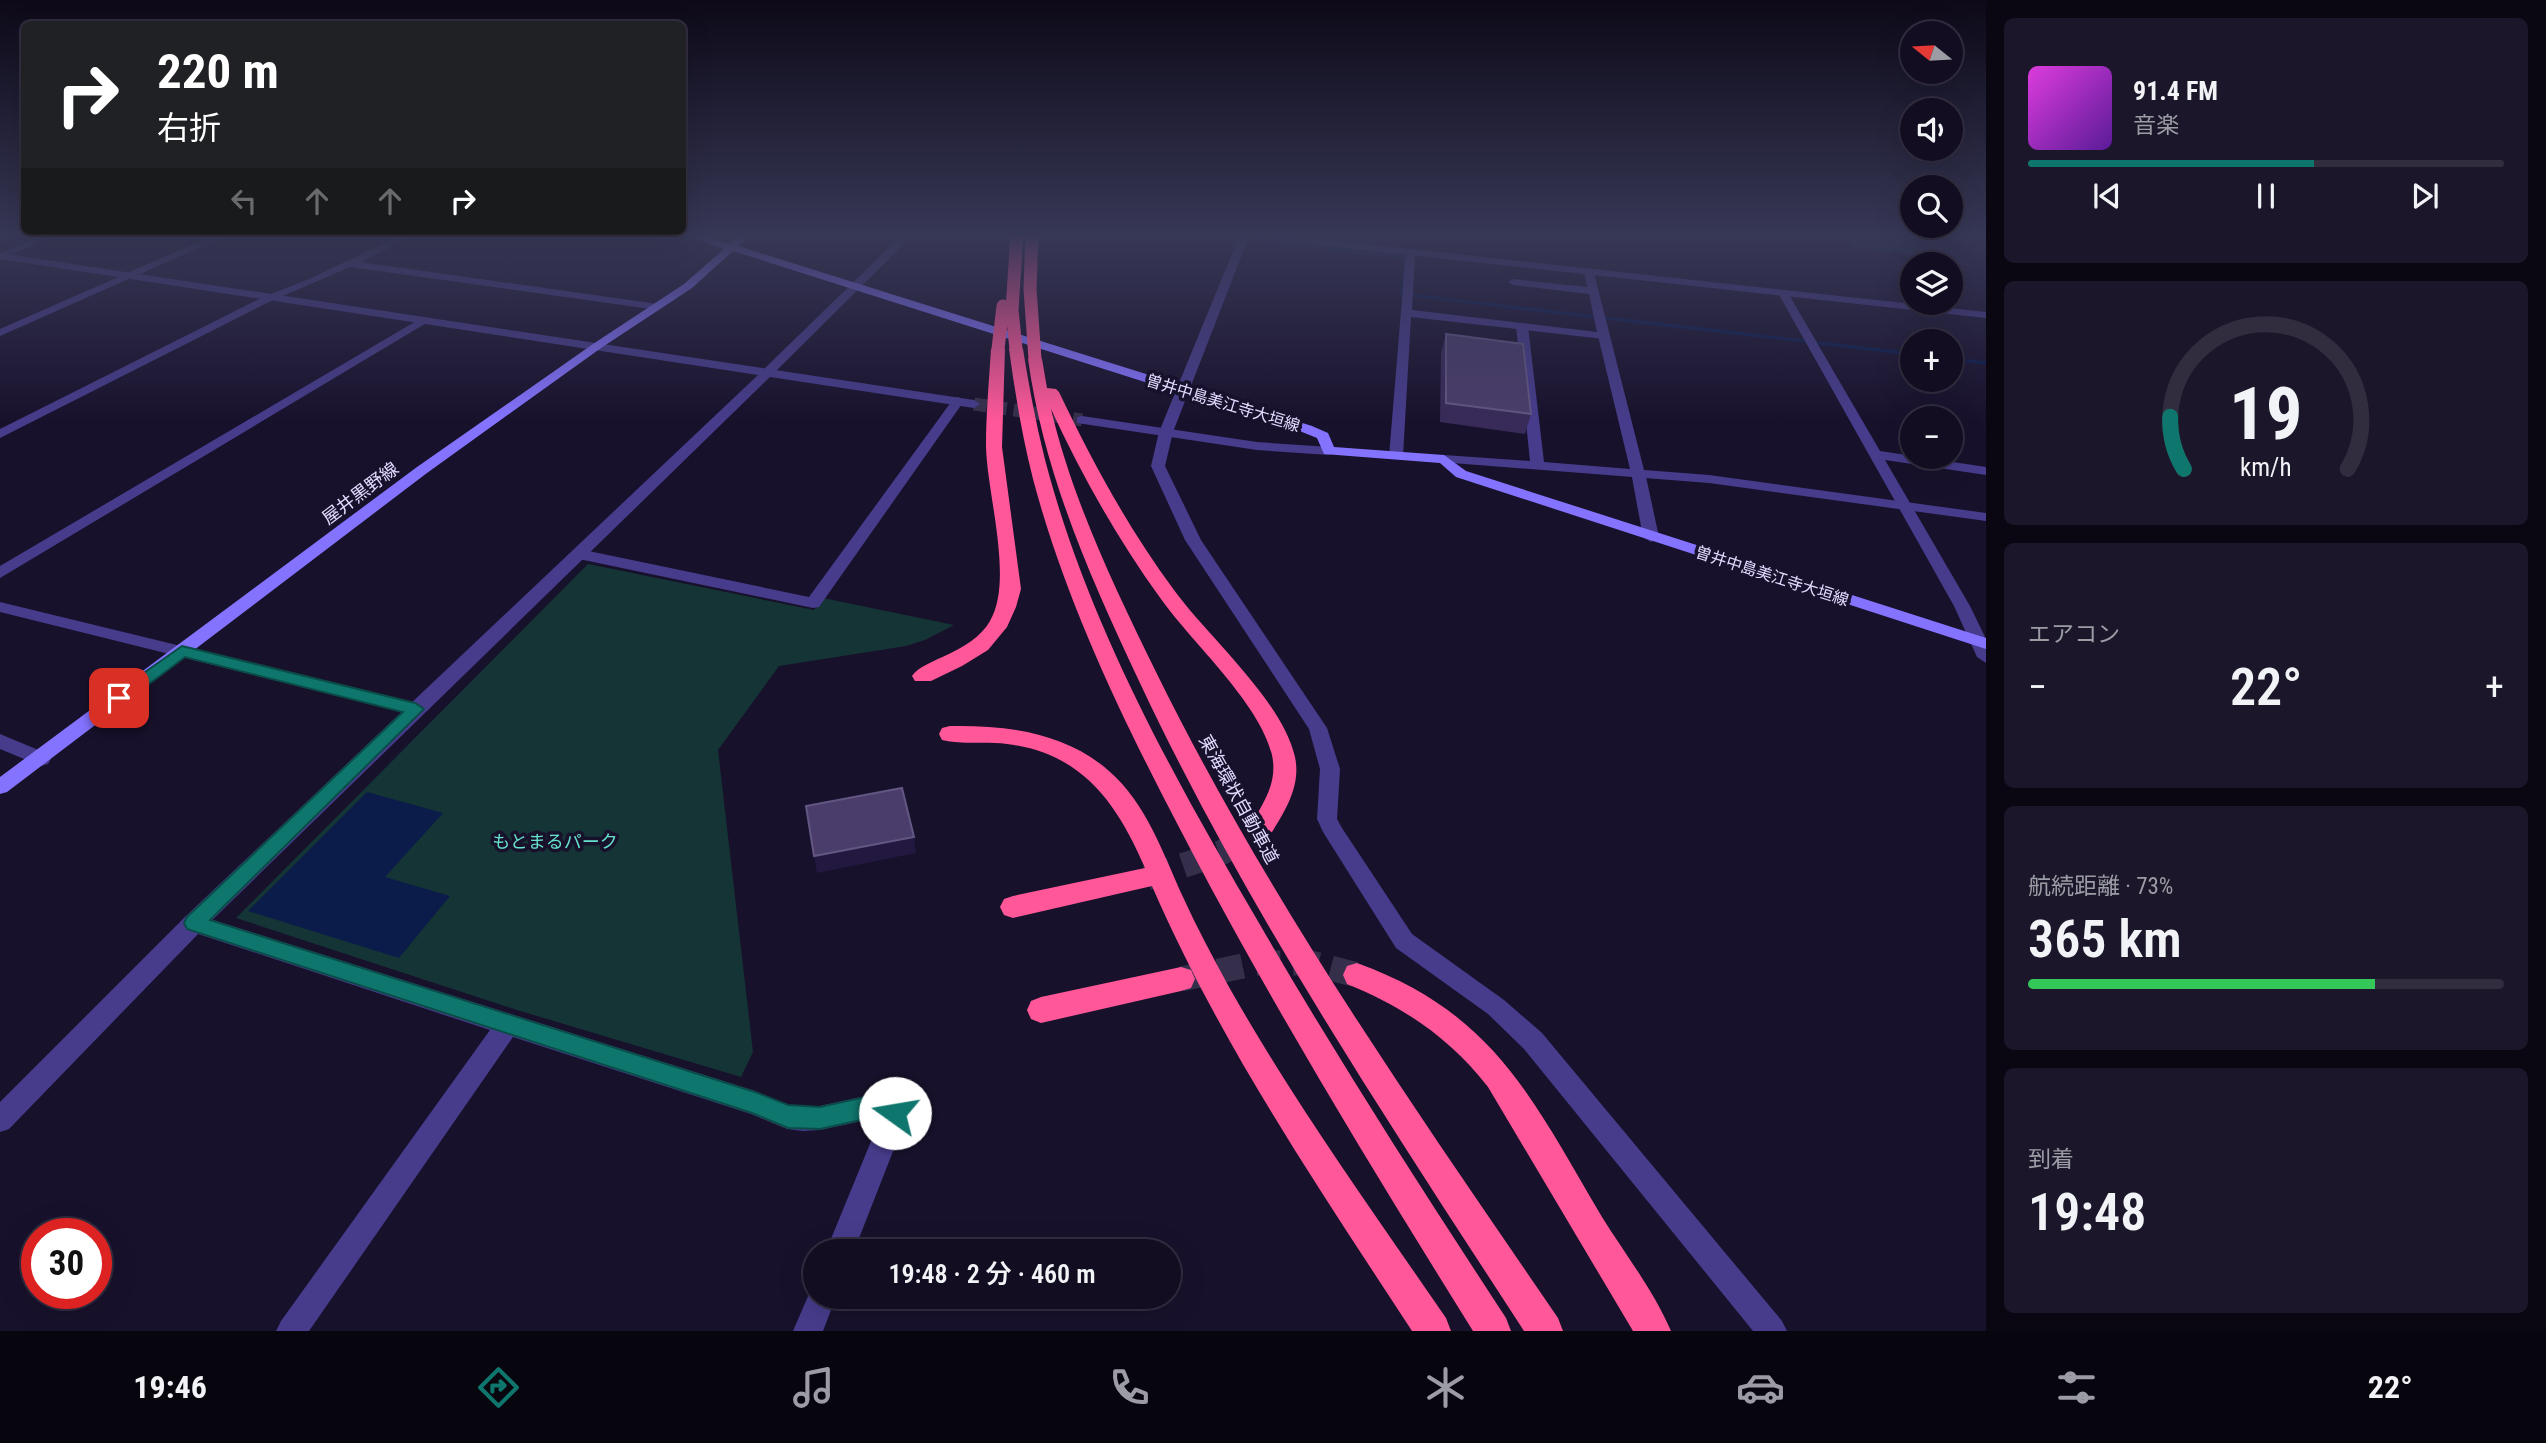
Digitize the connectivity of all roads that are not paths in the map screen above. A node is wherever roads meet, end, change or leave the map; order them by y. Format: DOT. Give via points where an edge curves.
graph roads {
  1 [pos="83,296"];
  2 [pos="260,296"];
  3 [pos="277,296"];
  4 [pos="584,296"];
  5 [pos="673,296"];
  6 [pos="847,296"];
  7 [pos="886,296"];
  8 [pos="1005,296"];
  9 [pos="1028,296"];
  10 [pos="1220,296"];
  11 [pos="1407,296"];
  12 [pos="1595,296"];
  13 [pos="1785,296"];
  14 [pos="1812,296"];
  15 [pos="273,298"];
  16 [pos="658,307"];
  17 [pos="1406,313"];
  18 [pos="1986,315"];
  19 [pos="422,322"];
  20 [pos="1522,327"];
  21 [pos="0,332"];
  22 [pos="1604,336"];
  23 [pos="597,346"];
  24 [pos="1016,352"];
  25 [pos="767,373"];
  26 [pos="1183,391"];
  27 [pos="958,401"];
  28 [pos="974,404"];
  29 [pos="1082,420"];
  30 [pos="1166,432"];
  31 [pos="0,434"];
  32 [pos="1329,452"];
  33 [pos="1874,454"];
  34 [pos="1396,456"];
  35 [pos="1444,459"];
  36 [pos="1537,465"];
  37 [pos="1986,471"];
  38 [pos="1638,472"];
  39 [pos="1902,505"];
  40 [pos="1986,517"];
  41 [pos="1651,537"];
  42 [pos="579,554"];
  43 [pos="0,573"];
  44 [pos="0,607"];
  45 [pos="1983,648"];
  46 [pos="182,651"];
  47 [pos="923,676"];
  48 [pos="415,709"];
  49 [pos="950,734"];
  50 [pos="0,741"];
  51 [pos="41,759"];
  52 [pos="0,788"];
  53 [pos="1263,825"];
  54 [pos="1147,878"];
  55 [pos="1013,907"];
  56 [pos="194,923"];
  57 [pos="1357,975"];
  58 [pos="1181,979"];
  59 [pos="1041,1010"];
  60 [pos="508,1025"];
  61 [pos="0,1120"];
  62 [pos="845,1239"];
  63 [pos="817,1309"];
  64 [pos="291,1331"];
  65 [pos="808,1331"];
  66 [pos="1433,1331"];
  67 [pos="1493,1331"];
  68 [pos="1545,1331"];
  69 [pos="1654,1331"];
  70 [pos="1772,1331"];
  1 -- 21 [label="street"];
  2 -- 15 [label="street"];
  3 -- 15 [label="street"];
  4 -- 16 [label="street"];
  5 -- 16 [label="main road, 屋井黒野線"];
  6 -- 25 [label="street"];
  7 -- 26 [label="main road, 曽井中島美江寺大垣線"];
  8 -- 24 [label="highway, bridge"];
  9 -- 24 [label="highway, 東海環状自動車道, bridge"];
  10 -- 26 [label="street"];
  11 -- 17 [label="street"];
  12 -- 22 [label="street"];
  13 -- 33 [label="street"];
  14 -- 18 [label="street"];
  15 -- 19 [label="street"];
  15 -- 31 [label="street"];
  16 -- 23 [label="main road, 屋井黒野線"];
  17 -- 20 [label="street"];
  17 -- 34 [label="street"];
  19 -- 23 [label="street"];
  19 -- 43 [label="street"];
  20 -- 22 [label="street"];
  20 -- 36 [label="street"];
  22 -- 38 [label="street"];
  23 -- 25 [label="street"];
  23 -- 46 [label="main road, 屋井黒野線" via="422,470"];
  24 -- 47 [label="highway" via="994,447 1011,589 1007,607 987,640"];
  24 -- 53 [label="highway" via="1122,529 1191,627 1256,705 1278,741 1283,783 1275,809"];
  24 -- 67 [label="highway, 東海環状自動車道" via="1036,465 1062,546 1158,763 1238,914 1346,1100"];
  24 -- 68 [label="highway, 東海環状自動車道" via="1118,615 1193,770 1276,915 1392,1100"];
  25 -- 27 [label="street"];
  25 -- 42 [label="street"];
  26 -- 30 [label="street"];
  26 -- 32 [label="main road, 曽井中島美江寺大垣線" via="1323,436"];
  27 -- 28 [label="street"];
  27 -- 42 [label="street" via="813,603"];
  29 -- 30 [label="street"];
  30 -- 32 [label="street"];
  30 -- 70 [label="street" via="1158,466 1193,540 1318,728 1330,769 1326,819 1404,941 1496,1007 1533,1041"];
  32 -- 34 [label="main road, 曽井中島美江寺大垣線"];
  33 -- 37 [label="street"];
  33 -- 39 [label="street"];
  34 -- 35 [label="main road, 曽井中島美江寺大垣線"];
  35 -- 36 [label="street"];
  35 -- 41 [label="main road, 曽井中島美江寺大垣線" via="1461,474"];
  36 -- 38 [label="street"];
  38 -- 39 [label="street"];
  38 -- 41 [label="street"];
  39 -- 40 [label="street"];
  39 -- 45 [label="street"];
  41 -- 45 [label="main road, 曽井中島美江寺大垣線"];
  42 -- 48 [label="street"];
  44 -- 46 [label="street"];
  46 -- 48 [label="street"];
  46 -- 51 [label="main road, 屋井黒野線"];
  48 -- 56 [label="street"];
  49 -- 66 [label="highway" via="1003,734 1054,747 1100,775 1120,798 1214,986 1264,1073"];
  50 -- 51 [label="street"];
  51 -- 52 [label="main road, 屋井黒野線"];
  54 -- 55 [label="highway"];
  56 -- 60 [label="street"];
  56 -- 61 [label="street"];
  57 -- 69 [label="highway" via="1424,1008 1460,1034 1492,1070"];
  58 -- 59 [label="highway"];
  60 -- 62 [label="street" via="788,1117 820,1118 892,1102 895,1113"];
  60 -- 64 [label="street"];
  63 -- 65 [label="street"];
}
